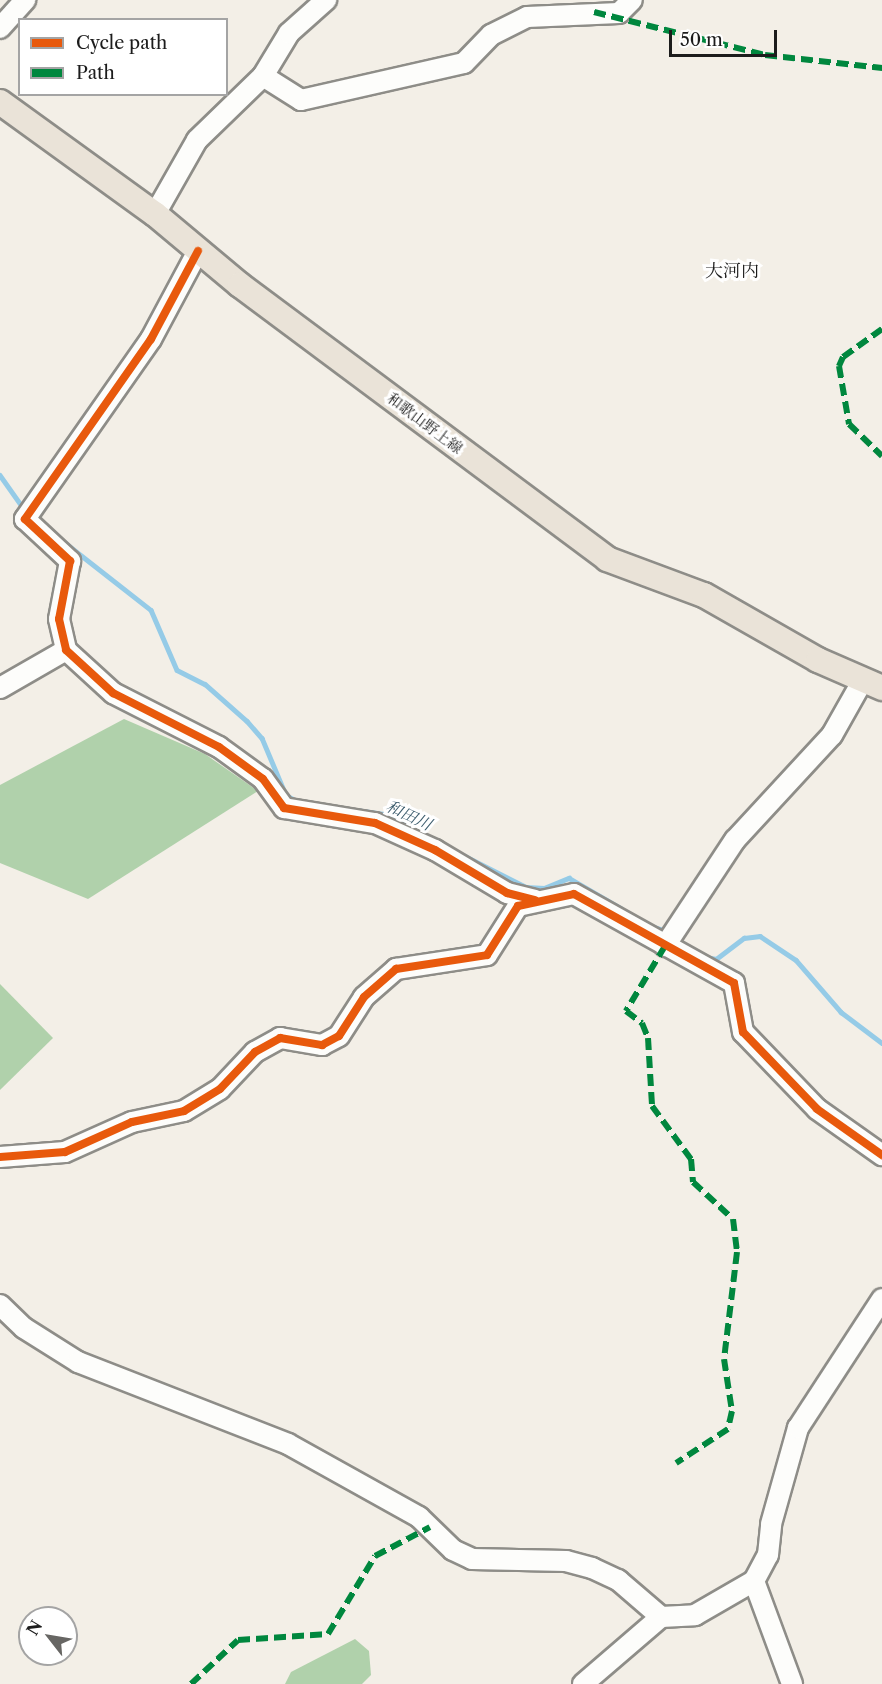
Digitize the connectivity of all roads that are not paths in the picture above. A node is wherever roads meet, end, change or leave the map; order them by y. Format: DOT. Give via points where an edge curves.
graph roads {
  1 [pos="25,0"];
  2 [pos="326,0"];
  3 [pos="632,0"];
  4 [pos="0,28"];
  5 [pos="262,76"];
  6 [pos="0,102"];
  7 [pos="155,214"];
  8 [pos="198,250"];
  9 [pos="66,650"];
  10 [pos="876,683"];
  11 [pos="0,688"];
  12 [pos="535,900"];
  13 [pos="665,946"];
  14 [pos="882,1155"];
  15 [pos="0,1157"];
  16 [pos="882,1299"];
  17 [pos="0,1305"];
  18 [pos="754,1581"];
  19 [pos="661,1617"];
  20 [pos="583,1684"];
  21 [pos="792,1684"];
  1 -- 4 [label="street"];
  2 -- 5 [label="street" via="289,33"];
  3 -- 5 [label="street" via="619,13 527,17 491,35 464,63 301,100"];
  5 -- 7 [label="street" via="197,140"];
  6 -- 7 [label="main road, 和歌山野上線"];
  7 -- 8 [label="main road, 和歌山野上線"];
  8 -- 9 [label="street" via="151,339 25,519 70,561 59,619"];
  8 -- 10 [label="main road, 和歌山野上線" via="607,559 704,595 818,660"];
  9 -- 11 [label="street"];
  9 -- 12 [label="street" via="112,693 219,747 263,779 284,808 375,823 435,850 507,893"];
  10 -- 13 [label="street" via="735,840"];
  12 -- 13 [label="street" via="574,894"];
  12 -- 15 [label="street" via="518,906 487,955 396,969 364,997 339,1036 322,1045 280,1038 255,1052 220,1089 184,1112 132,1122 65,1152"];
  13 -- 14 [label="street" via="734,983 743,1032 817,1109"];
  16 -- 18 [label="street" via="798,1428 771,1524 768,1555"];
  17 -- 19 [label="street" via="24,1328 78,1362 288,1444 419,1517 453,1550 472,1560 566,1561 592,1568 618,1580"];
  18 -- 19 [label="street" via="694,1615"];
  18 -- 21 [label="street"];
  19 -- 20 [label="street"];
}
